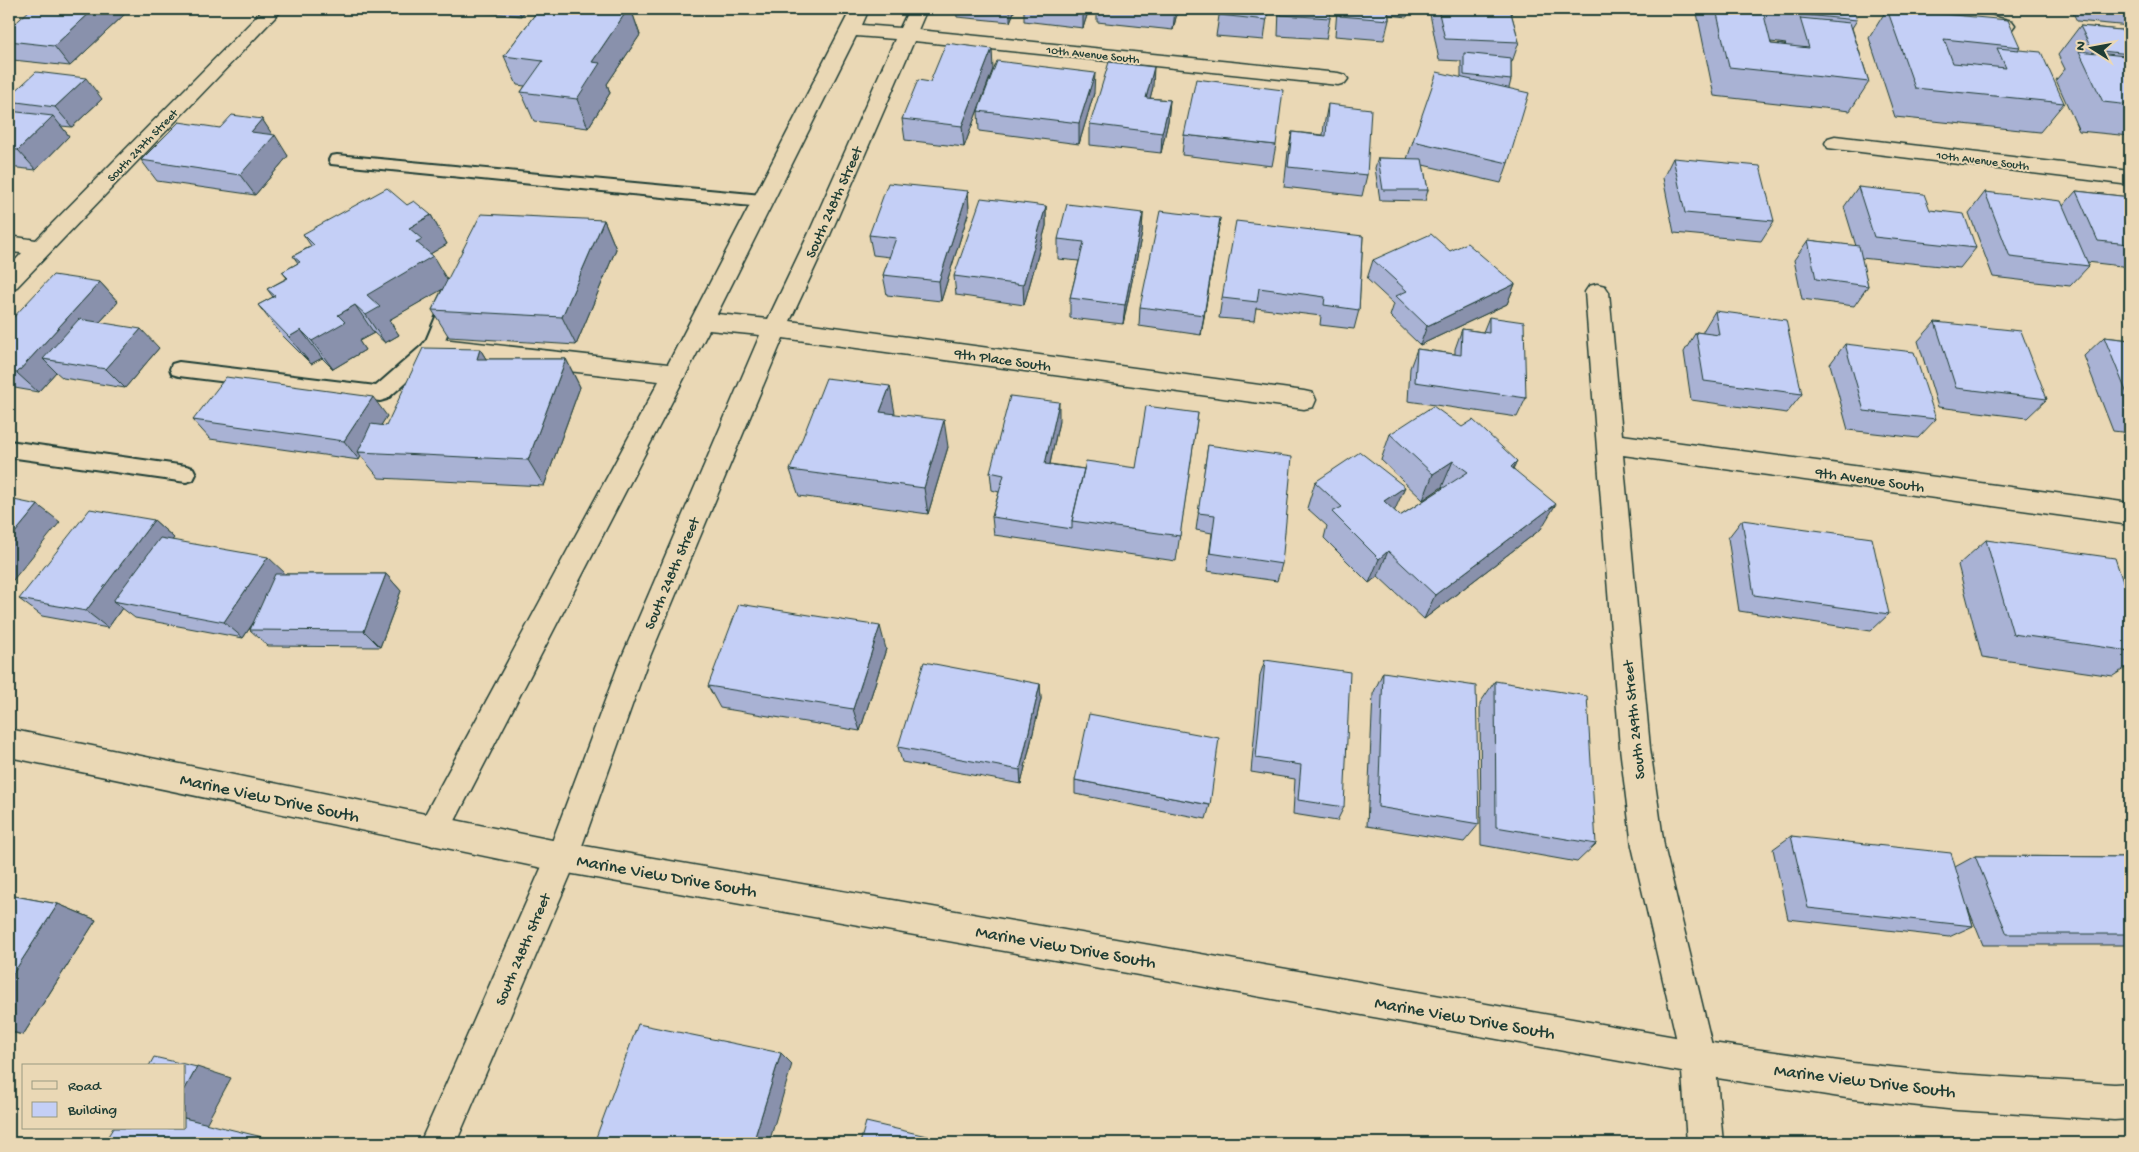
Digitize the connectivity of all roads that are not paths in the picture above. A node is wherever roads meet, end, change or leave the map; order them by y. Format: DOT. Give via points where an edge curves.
graph roads {
  1 [pos="274,9"];
  2 [pos="918,9"];
  3 [pos="1943,9"];
  4 [pos="854,19"];
  5 [pos="2005,25"];
  6 [pos="907,35"];
  7 [pos="1338,79"];
  8 [pos="1835,143"];
  9 [pos="337,160"];
  10 [pos="2130,178"];
  11 [pos="762,200"];
  12 [pos="9,244"];
  13 [pos="41,248"];
  14 [pos="9,281"];
  15 [pos="459,283"];
  16 [pos="1597,292"];
  17 [pos="702,320"];
  18 [pos="776,328"];
  19 [pos="433,347"];
  20 [pos="179,369"];
  21 [pos="675,374"];
  22 [pos="1304,400"];
  23 [pos="1609,443"];
  24 [pos="9,449"];
  25 [pos="186,474"];
  26 [pos="2130,514"];
  27 [pos="9,743"];
  28 [pos="433,831"];
  29 [pos="562,856"];
  30 [pos="1698,1058"];
  31 [pos="2130,1101"];
  32 [pos="438,1143"];
  33 [pos="1705,1143"];
  1 -- 13 [label="street, South 247th Street"];
  2 -- 6 [label="street, South 248th Street"];
  3 -- 5 [label="street"];
  4 -- 6 [label="street, 10th Avenue South"];
  4 -- 11 [label="street"];
  6 -- 7 [label="street, 10th Avenue South"];
  6 -- 18 [label="street, South 248th Street"];
  8 -- 10 [label="street, 10th Avenue South"];
  9 -- 11 [label="lane"];
  11 -- 17 [label="street"];
  12 -- 13 [label="street"];
  13 -- 14 [label="street, South 247th Street"];
  15 -- 19 [label="lane"];
  16 -- 23 [label="street, South 249th Street"];
  17 -- 18 [label="street, 9th Place South"];
  17 -- 21 [label="street"];
  18 -- 22 [label="street, 9th Place South"];
  18 -- 29 [label="street, South 248th Street" via="632,666"];
  19 -- 20 [label="lane" via="380,394"];
  19 -- 21 [label="street"];
  21 -- 28 [label="street"];
  23 -- 26 [label="street, 9th Avenue South"];
  23 -- 30 [label="street, South 249th Street" via="1635,748 1648,846"];
  24 -- 25 [label="lane"];
  27 -- 28 [label="street, Marine View Drive South"];
  28 -- 29 [label="street, Marine View Drive South"];
  29 -- 30 [label="street, Marine View Drive South"];
  29 -- 32 [label="street, South 248th Street"];
  30 -- 31 [label="street, Marine View Drive South" via="1853,1081 1957,1092"];
  30 -- 33 [label="street, South 249th Street"];
}
